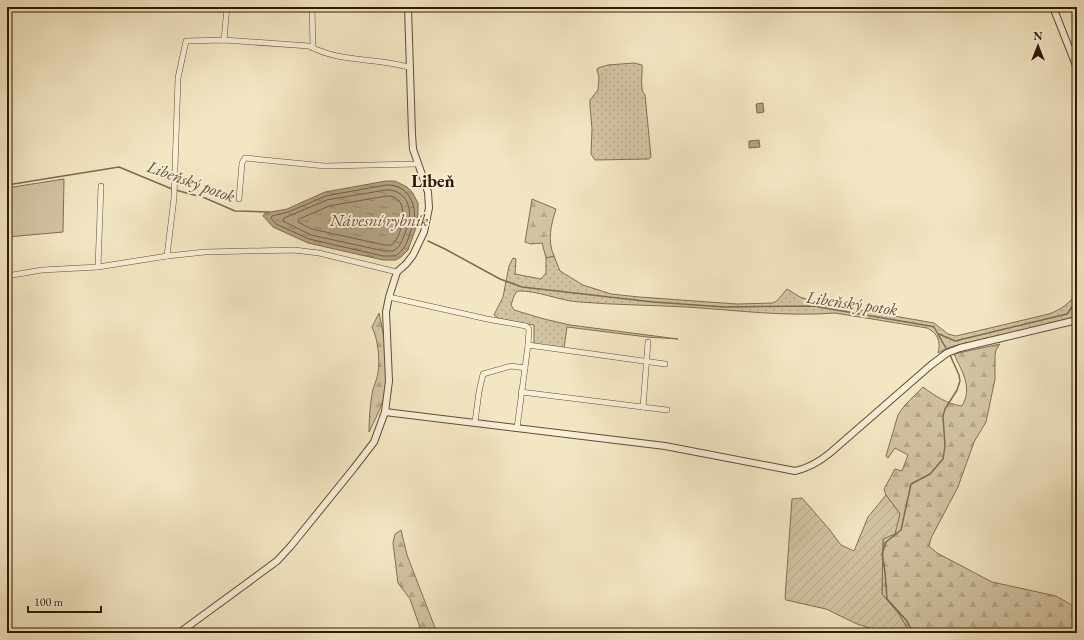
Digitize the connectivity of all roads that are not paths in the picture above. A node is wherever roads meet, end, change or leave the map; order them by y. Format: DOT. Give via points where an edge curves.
graph roads {
  1 [pos="228,7"];
  2 [pos="312,7"];
  3 [pos="408,7"];
  4 [pos="1053,7"];
  5 [pos="224,40"];
  6 [pos="313,48"];
  7 [pos="409,67"];
  8 [pos="1077,68"];
  9 [pos="418,164"];
  10 [pos="101,186"];
  11 [pos="239,199"];
  12 [pos="167,256"];
  13 [pos="98,267"];
  14 [pos="396,272"];
  15 [pos="7,276"];
  16 [pos="389,297"];
  17 [pos="1077,320"];
  18 [pos="648,342"];
  19 [pos="528,345"];
  20 [pos="646,361"];
  21 [pos="665,364"];
  22 [pos="525,368"];
  23 [pos="521,392"];
  24 [pos="643,407"];
  25 [pos="667,410"];
  26 [pos="385,412"];
  27 [pos="475,422"];
  28 [pos="518,428"];
  29 [pos="179,633"];
  1 -- 5 [label="street"];
  2 -- 6 [label="street"];
  3 -- 7 [label="street"];
  4 -- 8 [label="street"];
  5 -- 6 [label="street"];
  5 -- 12 [label="street" via="186,41 178,78 174,198"];
  6 -- 7 [label="street" via="339,57"];
  7 -- 9 [label="street" via="413,149"];
  9 -- 11 [label="street" via="325,166 245,158 242,163"];
  9 -- 14 [label="street" via="428,192 429,208 424,232 413,255"];
  10 -- 13 [label="street"];
  12 -- 13 [label="street"];
  12 -- 14 [label="street" via="205,252 294,250 319,253"];
  13 -- 15 [label="street" via="42,270"];
  14 -- 16 [label="street"];
  16 -- 19 [label="street" via="526,326 529,329"];
  16 -- 26 [label="street" via="386,312 389,381"];
  17 -- 28 [label="street" via="950,352 917,377 819,462 795,471 665,446"];
  18 -- 20 [label="street"];
  19 -- 20 [label="street"];
  19 -- 22 [label="street"];
  20 -- 21 [label="street"];
  20 -- 24 [label="street"];
  22 -- 23 [label="street"];
  22 -- 27 [label="street" via="511,366 483,374"];
  23 -- 24 [label="street"];
  23 -- 28 [label="street"];
  24 -- 25 [label="street"];
  26 -- 27 [label="street"];
  26 -- 29 [label="street" via="374,442 290,547 276,561"];
  27 -- 28 [label="street"];
}
